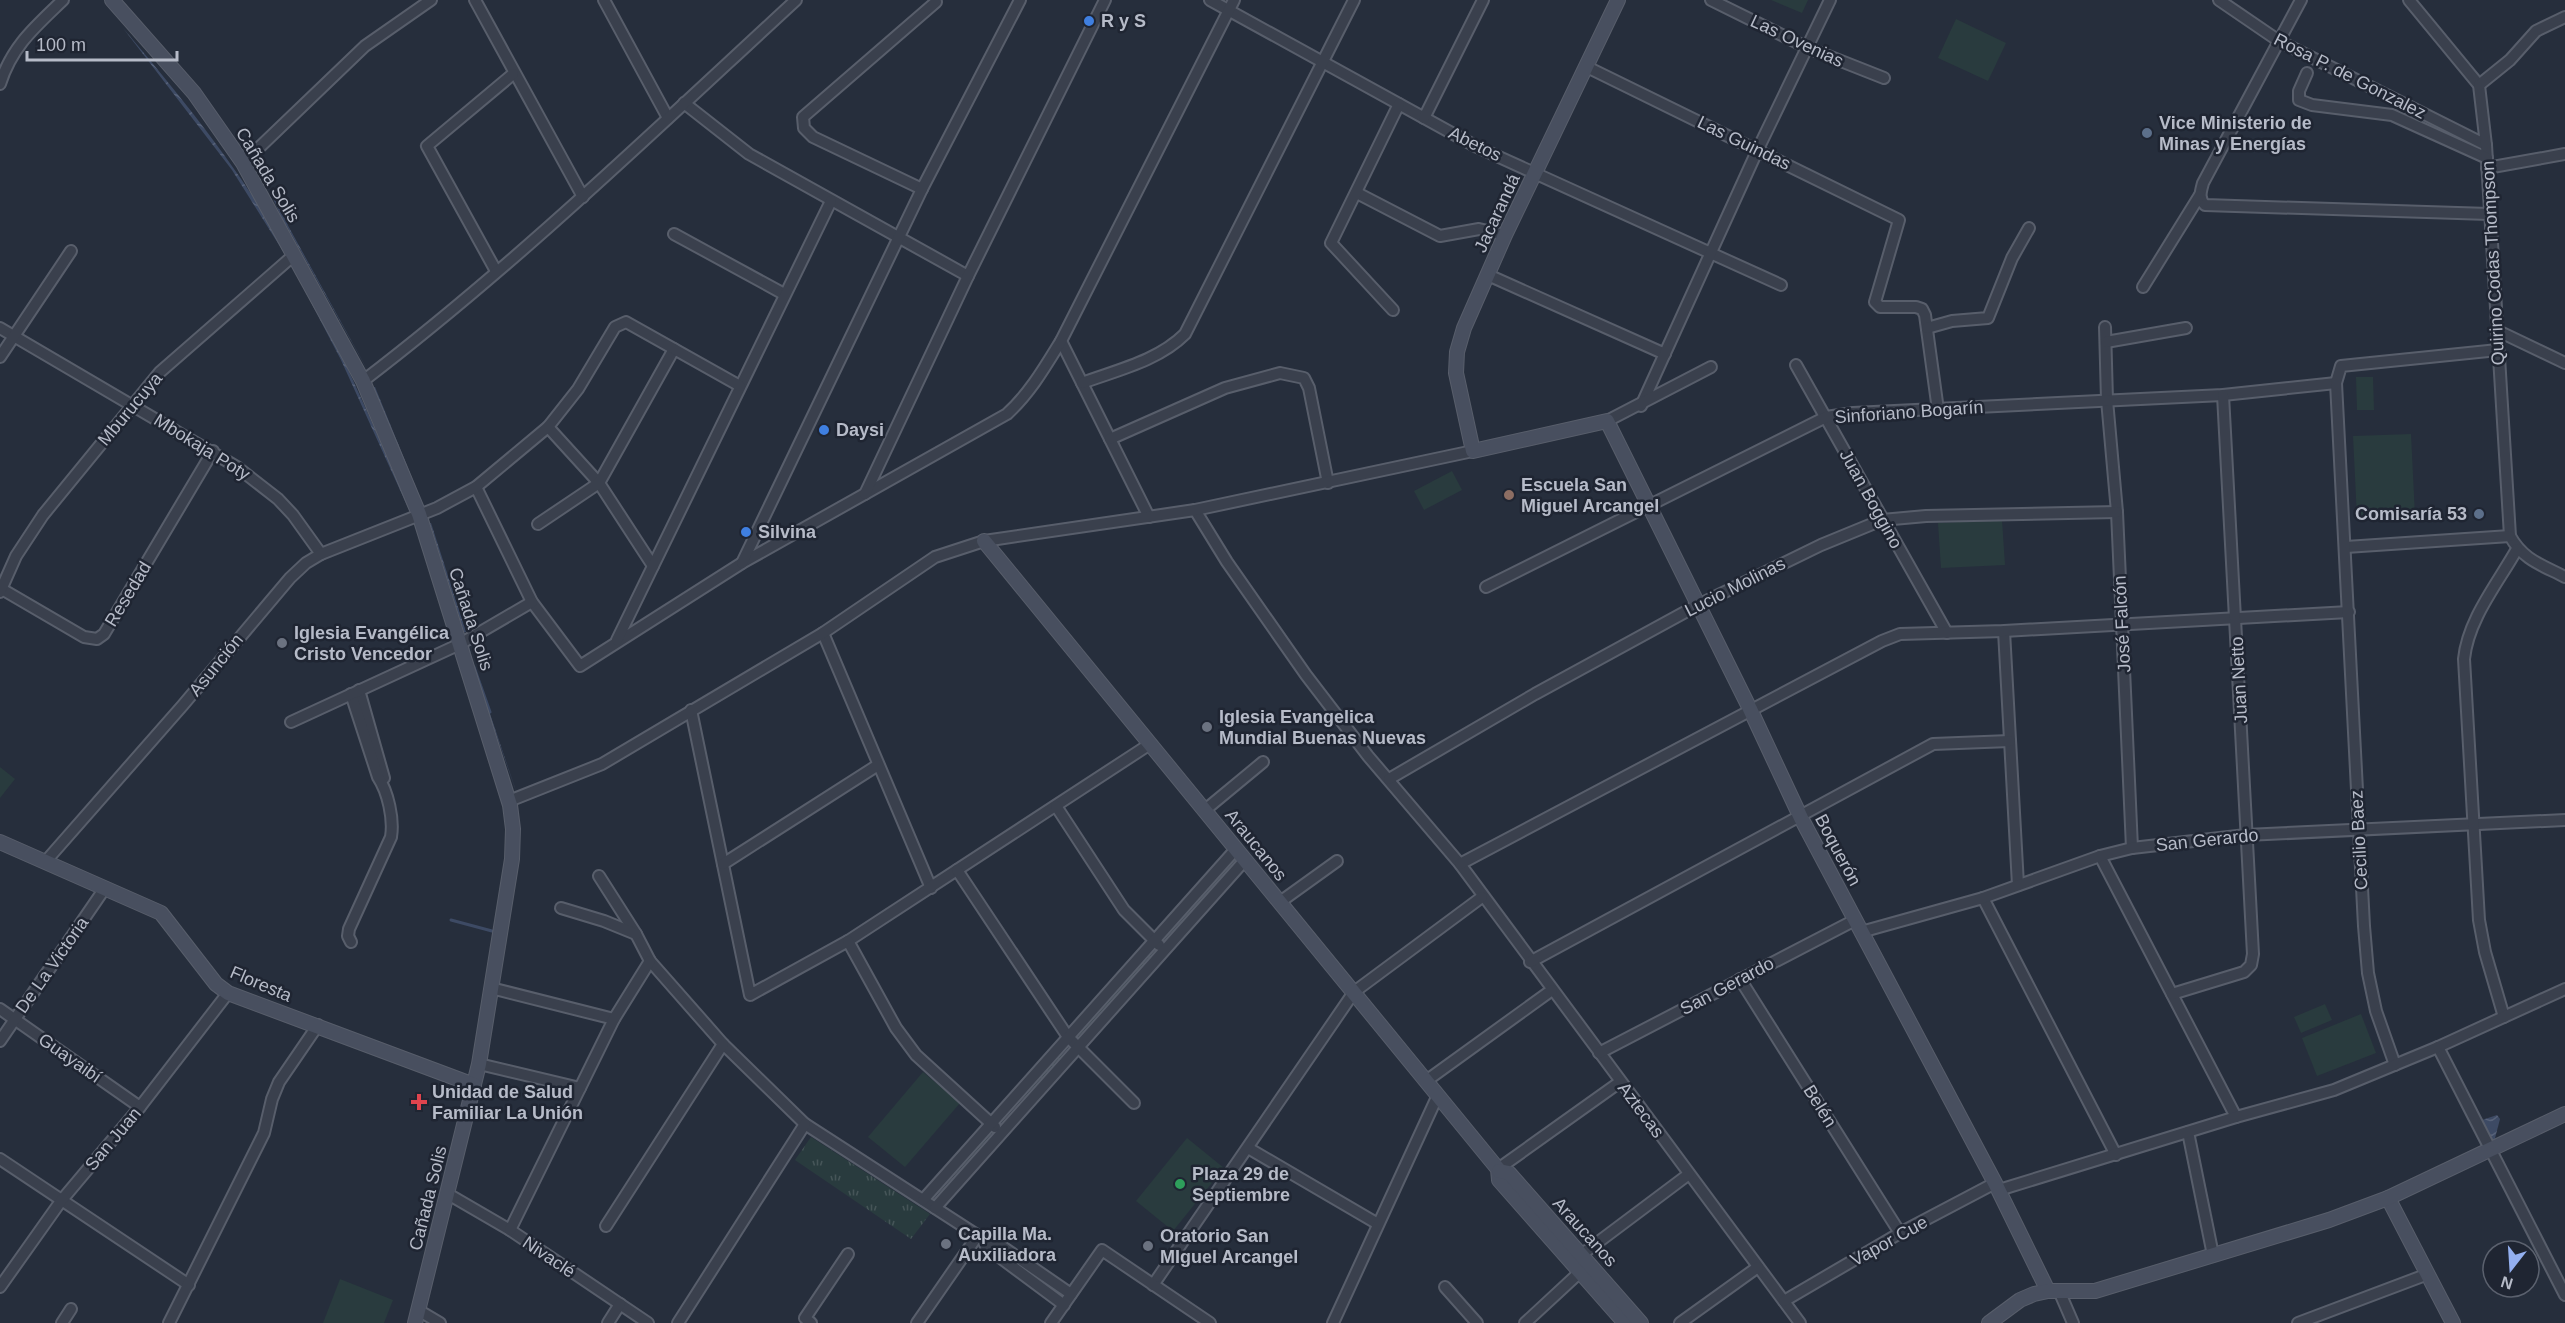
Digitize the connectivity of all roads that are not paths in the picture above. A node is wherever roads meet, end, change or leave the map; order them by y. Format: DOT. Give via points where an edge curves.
graph roads {
  1 [pos="63,0"];
  2 [pos="112,0"];
  3 [pos="431,0"];
  4 [pos="475,0"];
  5 [pos="604,0"];
  6 [pos="796,0"];
  7 [pos="1020,0"];
  8 [pos="1106,0"];
  9 [pos="1210,0"];
  10 [pos="1354,0"];
  11 [pos="1483,0"];
  12 [pos="1618,0"];
  13 [pos="1711,0"];
  14 [pos="1830,0"];
  15 [pos="2219,0"];
  16 [pos="2301,0"];
  17 [pos="2409,0"];
  18 [pos="936,2"];
  19 [pos="1231,5"];
  20 [pos="2565,17"];
  21 [pos="2279,42"];
  22 [pos="1808,48"];
  23 [pos="1322,63"];
  24 [pos="1587,67"];
  25 [pos="2307,73"];
  26 [pos="513,74"];
  27 [pos="1884,78"];
  28 [pos="0,84"];
  29 [pos="2479,85"];
  30 [pos="684,103"];
  31 [pos="1399,104"];
  32 [pos="668,118"];
  33 [pos="1424,118"];
  34 [pos="2486,145"];
  35 [pos="1758,149"];
  36 [pos="2565,154"];
  37 [pos="243,163"];
  38 [pos="2487,163"];
  39 [pos="1537,173"];
  40 [pos="922,189"];
  41 [pos="1356,193"];
  42 [pos="2200,195"];
  43 [pos="583,197"];
  44 [pos="831,201"];
  45 [pos="2489,214"];
  46 [pos="2029,228"];
  47 [pos="674,234"];
  48 [pos="1505,235"];
  49 [pos="897,239"];
  50 [pos="71,251"];
  51 [pos="294,255"];
  52 [pos="1712,255"];
  53 [pos="496,271"];
  54 [pos="1488,275"];
  55 [pos="968,276"];
  56 [pos="1781,285"];
  57 [pos="2143,287"];
  58 [pos="784,294"];
  59 [pos="1393,310"];
  60 [pos="2105,327"];
  61 [pos="0,328"];
  62 [pos="1927,328"];
  63 [pos="2186,328"];
  64 [pos="2496,330"];
  65 [pos="13,335"];
  66 [pos="1061,341"];
  67 [pos="2106,342"];
  68 [pos="674,349"];
  69 [pos="2498,350"];
  70 [pos="1665,354"];
  71 [pos="0,357"];
  72 [pos="2565,363"];
  73 [pos="1796,365"];
  74 [pos="1711,367"];
  75 [pos="363,381"];
  76 [pos="1082,383"];
  77 [pos="2336,383"];
  78 [pos="740,386"];
  79 [pos="2223,395"];
  80 [pos="2106,400"];
  81 [pos="134,406"];
  82 [pos="1641,406"];
  83 [pos="1938,410"];
  84 [pos="1826,417"];
  85 [pos="1607,422"];
  86 [pos="548,427"];
  87 [pos="1110,439"];
  88 [pos="213,451"];
  89 [pos="1473,451"];
  90 [pos="599,483"];
  91 [pos="1328,483"];
  92 [pos="476,487"];
  93 [pos="865,494"];
  94 [pos="1649,507"];
  95 [pos="1195,510"];
  96 [pos="2117,512"];
  97 [pos="419,514"];
  98 [pos="1149,517"];
  99 [pos="1882,519"];
  100 [pos="538,524"];
  101 [pos="2510,536"];
  102 [pos="984,542"];
  103 [pos="2346,547"];
  104 [pos="2517,549"];
  105 [pos="321,554"];
  106 [pos="742,563"];
  107 [pos="653,566"];
  108 [pos="2565,577"];
  109 [pos="1486,587"];
  110 [pos="1,590"];
  111 [pos="532,602"];
  112 [pos="1698,605"];
  113 [pos="2349,612"];
  114 [pos="2237,617"];
  115 [pos="2122,623"];
  116 [pos="2004,631"];
  117 [pos="823,633"];
  118 [pos="1947,633"];
  119 [pos="616,641"];
  120 [pos="460,644"];
  121 [pos="355,692"];
  122 [pos="1750,709"];
  123 [pos="691,710"];
  124 [pos="291,722"];
  125 [pos="2010,741"];
  126 [pos="1150,744"];
  127 [pos="1263,762"];
  128 [pos="878,765"];
  129 [pos="1389,779"];
  130 [pos="509,801"];
  131 [pos="1056,806"];
  132 [pos="1204,810"];
  133 [pos="1801,818"];
  134 [pos="2565,820"];
  135 [pos="2473,824"];
  136 [pos="2357,830"];
  137 [pos="2246,835"];
  138 [pos="0,842"];
  139 [pos="2132,848"];
  140 [pos="1236,849"];
  141 [pos="2100,856"];
  142 [pos="1245,860"];
  143 [pos="46,861"];
  144 [pos="1337,861"];
  145 [pos="723,864"];
  146 [pos="1460,864"];
  147 [pos="957,870"];
  148 [pos="599,876"];
  149 [pos="2018,885"];
  150 [pos="105,888"];
  151 [pos="931,888"];
  152 [pos="1482,897"];
  153 [pos="1983,898"];
  154 [pos="1280,902"];
  155 [pos="561,908"];
  156 [pos="1858,926"];
  157 [pos="636,934"];
  158 [pos="848,941"];
  159 [pos="1154,941"];
  160 [pos="351,942"];
  161 [pos="1165,950"];
  162 [pos="650,961"];
  163 [pos="1530,962"];
  164 [pos="1740,979"];
  165 [pos="491,988"];
  166 [pos="2565,989"];
  167 [pos="1552,990"];
  168 [pos="1354,992"];
  169 [pos="228,993"];
  170 [pos="2172,994"];
  171 [pos="0,1009"];
  172 [pos="2504,1017"];
  173 [pos="15,1019"];
  174 [pos="614,1019"];
  175 [pos="318,1025"];
  176 [pos="1068,1037"];
  177 [pos="0,1041"];
  178 [pos="723,1044"];
  179 [pos="2438,1047"];
  180 [pos="1077,1048"];
  181 [pos="1599,1053"];
  182 [pos="479,1064"];
  183 [pos="2396,1065"];
  184 [pos="1426,1081"];
  185 [pos="1620,1082"];
  186 [pos="474,1085"];
  187 [pos="580,1088"];
  188 [pos="1438,1095"];
  189 [pos="1134,1103"];
  190 [pos="140,1107"];
  191 [pos="2565,1114"];
  192 [pos="2236,1117"];
  193 [pos="991,1123"];
  194 [pos="805,1124"];
  195 [pos="1001,1132"];
  196 [pos="2188,1132"];
  197 [pos="1248,1148"];
  198 [pos="2490,1150"];
  199 [pos="2116,1155"];
  200 [pos="0,1159"];
  201 [pos="1499,1170"];
  202 [pos="1689,1174"];
  203 [pos="1997,1187"];
  204 [pos="448,1194"];
  205 [pos="2388,1198"];
  206 [pos="923,1200"];
  207 [pos="61,1201"];
  208 [pos="935,1208"];
  209 [pos="1378,1224"];
  210 [pos="606,1226"];
  211 [pos="510,1230"];
  212 [pos="1900,1233"];
  213 [pos="981,1237"];
  214 [pos="848,1254"];
  215 [pos="1581,1255"];
  216 [pos="2213,1256"];
  217 [pos="1758,1267"];
  218 [pos="1580,1272"];
  219 [pos="2428,1274"];
  220 [pos="189,1285"];
  221 [pos="1153,1285"];
  222 [pos="0,1287"];
  223 [pos="1445,1287"];
  224 [pos="2054,1292"];
  225 [pos="1071,1294"];
  226 [pos="2565,1295"];
  227 [pos="1784,1301"];
  228 [pos="620,1304"];
  229 [pos="1064,1305"];
  230 [pos="70,1309"];
  231 [pos="416,1317"];
  232 [pos="2326,1319"];
  233 [pos="808,1321"];
  234 [pos="62,1323"];
  235 [pos="169,1323"];
  236 [pos="440,1323"];
  237 [pos="608,1323"];
  238 [pos="648,1323"];
  239 [pos="678,1323"];
  240 [pos="917,1323"];
  241 [pos="1051,1323"];
  242 [pos="1210,1323"];
  243 [pos="1333,1323"];
  244 [pos="1477,1323"];
  245 [pos="1525,1323"];
  246 [pos="1625,1323"];
  247 [pos="1641,1323"];
  248 [pos="1680,1323"];
  249 [pos="1800,1323"];
  250 [pos="1989,1323"];
  251 [pos="2073,1323"];
  252 [pos="2298,1323"];
  253 [pos="2453,1323"];
  1 -- 28 [label="street" via="22,38"];
  2 -- 37 [label="street, Cañada Solis" via="194,93"];
  3 -- 37 [label="street" via="365,46"];
  4 -- 26 [label="street"];
  5 -- 32 [label="street"];
  6 -- 30 [label="street"];
  7 -- 40 [label="street"];
  8 -- 55 [label="street"];
  9 -- 19 [label="street, Abetos"];
  10 -- 23 [label="street"];
  11 -- 33 [label="street"];
  12 -- 24 [label="street, Jacarandá"];
  13 -- 22 [label="street, Las Ovenias"];
  14 -- 22 [label="street"];
  15 -- 21 [label="street, Rosa P. de Gonzalez"];
  16 -- 21 [label="street"];
  17 -- 29 [label="street"];
  18 -- 40 [label="street" via="803,117 804,128 813,137"];
  19 -- 23 [label="street, Abetos"];
  19 -- 66 [label="street"];
  20 -- 29 [label="street" via="2536,31 2510,60"];
  21 -- 34 [label="street, Rosa P. de Gonzalez"];
  21 -- 42 [label="street"];
  22 -- 27 [label="street, Las Ovenias"];
  22 -- 35 [label="street"];
  23 -- 31 [label="street, Abetos"];
  23 -- 76 [label="street" via="1185,334 1156,355"];
  24 -- 35 [label="street, Las Guindas"];
  24 -- 39 [label="street, Jacarandá"];
  25 -- 38 [label="street" via="2299,100 2392,115"];
  26 -- 43 [label="street"];
  26 -- 53 [label="street" via="427,146"];
  29 -- 34 [label="street, Quirino Codas Thompson"];
  30 -- 32 [label="street"];
  30 -- 44 [label="street" via="748,154"];
  31 -- 33 [label="street, Abetos"];
  31 -- 41 [label="street"];
  32 -- 43 [label="street"];
  33 -- 39 [label="street, Abetos"];
  34 -- 38 [label="street, Quirino Codas Thompson"];
  35 -- 52 [label="street"];
  35 -- 62 [label="street, Las Guindas" via="1899,220 1875,302 1880,307 1922,309"];
  36 -- 38 [label="street"];
  37 -- 51 [label="street, Cañada Solis"];
  38 -- 45 [label="street, Quirino Codas Thompson"];
  39 -- 48 [label="street, Jacarandá"];
  39 -- 52 [label="street, Abetos"];
  40 -- 49 [label="street"];
  41 -- 48 [label="street" via="1440,236 1479,229"];
  41 -- 59 [label="street" via="1331,243"];
  42 -- 45 [label="street" via="2205,205"];
  42 -- 57 [label="street"];
  43 -- 53 [label="street"];
  44 -- 49 [label="street"];
  44 -- 58 [label="street"];
  45 -- 64 [label="street, Quirino Codas Thompson"];
  46 -- 62 [label="street" via="2012,258 1988,318"];
  47 -- 58 [label="street"];
  48 -- 54 [label="street, Jacarandá"];
  49 -- 55 [label="street"];
  49 -- 106 [label="street"];
  50 -- 65 [label="street"];
  51 -- 75 [label="street, Cañada Solis"];
  51 -- 81 [label="street, Mburucuya" via="160,372"];
  52 -- 56 [label="street, Abetos"];
  52 -- 70 [label="street"];
  53 -- 75 [label="street" via="436,325"];
  54 -- 70 [label="street"];
  54 -- 89 [label="street, Jacarandá" via="1457,352 1457,383"];
  55 -- 93 [label="street"];
  58 -- 78 [label="street"];
  60 -- 67 [label="street, José Falcón"];
  61 -- 65 [label="street, Mbokaja Poty"];
  62 -- 83 [label="street"];
  63 -- 67 [label="street"];
  64 -- 69 [label="street, Quirino Codas Thompson"];
  64 -- 72 [label="street"];
  65 -- 71 [label="street"];
  65 -- 81 [label="street, Mbokaja Poty"];
  66 -- 76 [label="street"];
  66 -- 93 [label="street" via="1036,381 1007,414"];
  67 -- 80 [label="street, José Falcón"];
  68 -- 78 [label="street"];
  68 -- 86 [label="street, Asunción" via="626,322 615,327 578,389"];
  68 -- 90 [label="street"];
  69 -- 77 [label="street" via="2342,366"];
  69 -- 101 [label="street, Quirino Codas Thompson"];
  70 -- 82 [label="street"];
  73 -- 84 [label="street, Juan Boggino"];
  74 -- 82 [label="street"];
  75 -- 97 [label="street, Cañada Solis"];
  76 -- 87 [label="street"];
  77 -- 79 [label="street, Sinforiano Bogarín"];
  77 -- 103 [label="street, Cecilio Baez"];
  78 -- 107 [label="street"];
  79 -- 80 [label="street, Sinforiano Bogarín"];
  79 -- 114 [label="street, Juan Netto"];
  80 -- 83 [label="street, Sinforiano Bogarín"];
  80 -- 96 [label="street, José Falcón"];
  81 -- 88 [label="street, Mbokaja Poty"];
  81 -- 110 [label="street, Mburucuya" via="35,525"];
  82 -- 85 [label="street"];
  83 -- 84 [label="street, Sinforiano Bogarín"];
  84 -- 94 [label="street, Sinforiano Bogarín"];
  84 -- 99 [label="street, Juan Boggino"];
  85 -- 89 [label="street"];
  85 -- 94 [label="street, Boquerón"];
  86 -- 90 [label="street"];
  86 -- 92 [label="street, Asunción"];
  87 -- 91 [label="street" via="1226,388 1268,375 1294,375 1304,378 1310,388"];
  87 -- 98 [label="street"];
  88 -- 105 [label="street, Mbokaja Poty" via="278,499"];
  88 -- 110 [label="street, Resedad" via="104,634 97,639 84,637"];
  89 -- 91 [label="street"];
  90 -- 100 [label="street"];
  90 -- 107 [label="street"];
  91 -- 95 [label="street"];
  92 -- 97 [label="street, Asunción"];
  92 -- 111 [label="street"];
  93 -- 106 [label="street"];
  94 -- 109 [label="street, Sinforiano Bogarín"];
  94 -- 112 [label="street, Boquerón"];
  95 -- 98 [label="street"];
  95 -- 129 [label="street, Aztecas" via="1306,675"];
  96 -- 99 [label="street, Lucio Molinas"];
  96 -- 115 [label="street, José Falcón"];
  97 -- 105 [label="street, Asunción"];
  97 -- 120 [label="street, Cañada Solis"];
  98 -- 102 [label="street"];
  99 -- 112 [label="street, Lucio Molinas"];
  99 -- 118 [label="street, Juan Boggino"];
  101 -- 103 [label="street"];
  101 -- 104 [label="street, Quirino Codas Thompson"];
  102 -- 117 [label="street" via="935,557"];
  102 -- 126 [label="street, Araucanos"];
  103 -- 113 [label="street, Cecilio Baez"];
  104 -- 108 [label="street"];
  104 -- 135 [label="street" via="2471,628 2466,644 2464,674"];
  105 -- 143 [label="street, Asunción" via="290,578"];
  106 -- 119 [label="street"];
  107 -- 119 [label="street"];
  111 -- 119 [label="street" via="580,666"];
  111 -- 120 [label="street"];
  112 -- 122 [label="street, Boquerón"];
  112 -- 129 [label="street, Lucio Molinas"];
  113 -- 114 [label="street"];
  113 -- 136 [label="street, Cecilio Baez"];
  114 -- 115 [label="street"];
  114 -- 137 [label="street, Juan Netto"];
  115 -- 116 [label="street"];
  115 -- 139 [label="street, José Falcón"];
  116 -- 118 [label="street"];
  116 -- 125 [label="street"];
  117 -- 123 [label="street"];
  117 -- 128 [label="street"];
  118 -- 122 [label="street" via="1900,634"];
  120 -- 121 [label="street"];
  120 -- 130 [label="street, Cañada Solis"];
  121 -- 124 [label="street"];
  121 -- 160 [label="street" via="393,828 349,929"];
  122 -- 133 [label="street, Boquerón"];
  122 -- 146 [label="street"];
  123 -- 130 [label="street" via="602,764"];
  123 -- 145 [label="street"];
  125 -- 133 [label="street" via="1933,744"];
  125 -- 149 [label="street"];
  126 -- 131 [label="street"];
  126 -- 132 [label="street, Araucanos"];
  127 -- 132 [label="street"];
  128 -- 145 [label="street"];
  128 -- 151 [label="street"];
  129 -- 146 [label="street, Aztecas"];
  130 -- 165 [label="street, Cañada Solis" via="512,859"];
  131 -- 147 [label="street"];
  131 -- 159 [label="street" via="1124,910"];
  132 -- 140 [label="street, Araucanos"];
  133 -- 156 [label="street, Boquerón"];
  133 -- 163 [label="street"];
  134 -- 135 [label="street, San Gerardo"];
  135 -- 136 [label="street, San Gerardo"];
  135 -- 172 [label="street" via="2479,921"];
  136 -- 137 [label="street, San Gerardo"];
  136 -- 183 [label="street, Cecilio Baez" via="2368,973 2376,1011"];
  137 -- 139 [label="street, San Gerardo"];
  137 -- 170 [label="street, Juan Netto" via="2251,965 2244,972"];
  138 -- 143 [label="street, Floresta"];
  139 -- 141 [label="street, San Gerardo"];
  140 -- 142 [label="street, Araucanos"];
  140 -- 159 [label="street"];
  141 -- 149 [label="street, San Gerardo"];
  141 -- 170 [label="street"];
  142 -- 154 [label="street, Araucanos"];
  142 -- 161 [label="street"];
  143 -- 150 [label="street, Floresta"];
  144 -- 154 [label="street"];
  145 -- 158 [label="street" via="750,995"];
  146 -- 152 [label="street, Aztecas"];
  147 -- 151 [label="street"];
  147 -- 176 [label="street"];
  148 -- 157 [label="street"];
  149 -- 153 [label="street, San Gerardo"];
  150 -- 169 [label="street, Floresta" via="161,913 216,984"];
  150 -- 173 [label="street, De La Victoria"];
  151 -- 158 [label="street"];
  152 -- 163 [label="street, Aztecas"];
  152 -- 168 [label="street"];
  153 -- 156 [label="street, San Gerardo"];
  153 -- 199 [label="street"];
  154 -- 168 [label="street, Araucanos"];
  155 -- 157 [label="street"];
  156 -- 164 [label="street, San Gerardo"];
  156 -- 203 [label="street, Boquerón"];
  157 -- 162 [label="street"];
  158 -- 193 [label="street" via="896,1028 916,1055"];
  159 -- 161 [label="street"];
  159 -- 176 [label="street"];
  161 -- 180 [label="street"];
  162 -- 174 [label="street"];
  162 -- 178 [label="street"];
  163 -- 167 [label="street, Aztecas"];
  164 -- 181 [label="street, San Gerardo"];
  164 -- 212 [label="street, Belén"];
  165 -- 174 [label="street"];
  165 -- 182 [label="street, Cañada Solis"];
  166 -- 172 [label="street, Vapor Cue"];
  167 -- 181 [label="street, Aztecas"];
  167 -- 184 [label="street"];
  168 -- 184 [label="street, Araucanos"];
  168 -- 197 [label="street"];
  169 -- 175 [label="street, Floresta"];
  169 -- 190 [label="street, San Juan"];
  170 -- 192 [label="street"];
  171 -- 173 [label="street, Guayaibí"];
  172 -- 179 [label="street, Vapor Cue"];
  173 -- 177 [label="street, De La Victoria"];
  173 -- 190 [label="street, Guayaibí"];
  174 -- 187 [label="street"];
  175 -- 186 [label="street, Floresta"];
  175 -- 220 [label="street" via="279,1082 264,1133"];
  176 -- 180 [label="street"];
  176 -- 193 [label="street"];
  178 -- 194 [label="street"];
  178 -- 210 [label="street"];
  179 -- 183 [label="street, Vapor Cue"];
  179 -- 198 [label="street"];
  180 -- 189 [label="street"];
  180 -- 195 [label="street"];
  181 -- 185 [label="street, Aztecas"];
  182 -- 186 [label="street, Cañada Solis"];
  182 -- 187 [label="street"];
  183 -- 192 [label="street, Vapor Cue" via="2334,1090"];
  184 -- 188 [label="street, Araucanos"];
  185 -- 201 [label="street"];
  185 -- 202 [label="street, Aztecas"];
  186 -- 204 [label="street, Cañada Solis"];
  187 -- 211 [label="street"];
  188 -- 201 [label="street, Araucanos"];
  188 -- 209 [label="street"];
  190 -- 207 [label="street, San Juan"];
  191 -- 198 [label="street"];
  192 -- 196 [label="street, Vapor Cue"];
  193 -- 195 [label="street"];
  193 -- 206 [label="street"];
  194 -- 206 [label="street"];
  194 -- 239 [label="street"];
  195 -- 208 [label="street"];
  196 -- 199 [label="street, Vapor Cue"];
  196 -- 216 [label="street"];
  197 -- 209 [label="street"];
  197 -- 221 [label="street"];
  198 -- 205 [label="street"];
  198 -- 226 [label="street"];
  199 -- 203 [label="street, Vapor Cue"];
  200 -- 207 [label="street"];
  201 -- 215 [label="street, Araucanos" via="1509,1173"];
  201 -- 218 [label="street, Araucanos" via="1499,1180"];
  202 -- 215 [label="street"];
  202 -- 217 [label="street, Aztecas"];
  203 -- 212 [label="street, Vapor Cue"];
  203 -- 224 [label="street, Boquerón"];
  204 -- 211 [label="street, Nivaclé"];
  204 -- 231 [label="street, Cañada Solis"];
  205 -- 216 [label="street"];
  205 -- 219 [label="street"];
  206 -- 208 [label="street"];
  207 -- 220 [label="street"];
  207 -- 222 [label="street, San Juan"];
  208 -- 213 [label="street"];
  209 -- 243 [label="street"];
  211 -- 228 [label="street, Nivaclé"];
  212 -- 227 [label="street, Vapor Cue"];
  213 -- 225 [label="street" via="991,1239"];
  213 -- 229 [label="street" via="986,1247"];
  213 -- 240 [label="street"];
  214 -- 233 [label="street"];
  215 -- 218 [label="street"];
  215 -- 247 [label="street, Araucanos"];
  216 -- 224 [label="street" via="2095,1291"];
  217 -- 227 [label="street, Aztecas"];
  217 -- 248 [label="street"];
  218 -- 245 [label="street"];
  218 -- 246 [label="street, Araucanos"];
  219 -- 232 [label="street"];
  219 -- 253 [label="street"];
  220 -- 235 [label="street"];
  221 -- 225 [label="street" via="1102,1250"];
  221 -- 242 [label="street"];
  223 -- 244 [label="street"];
  224 -- 250 [label="street" via="2020,1300"];
  224 -- 251 [label="street"];
  225 -- 229 [label="street"];
  227 -- 249 [label="street, Aztecas"];
  228 -- 237 [label="street"];
  228 -- 238 [label="street, Nivaclé"];
  229 -- 241 [label="street"];
  230 -- 234 [label="street"];
  231 -- 236 [label="street"];
  232 -- 252 [label="street"];
}
